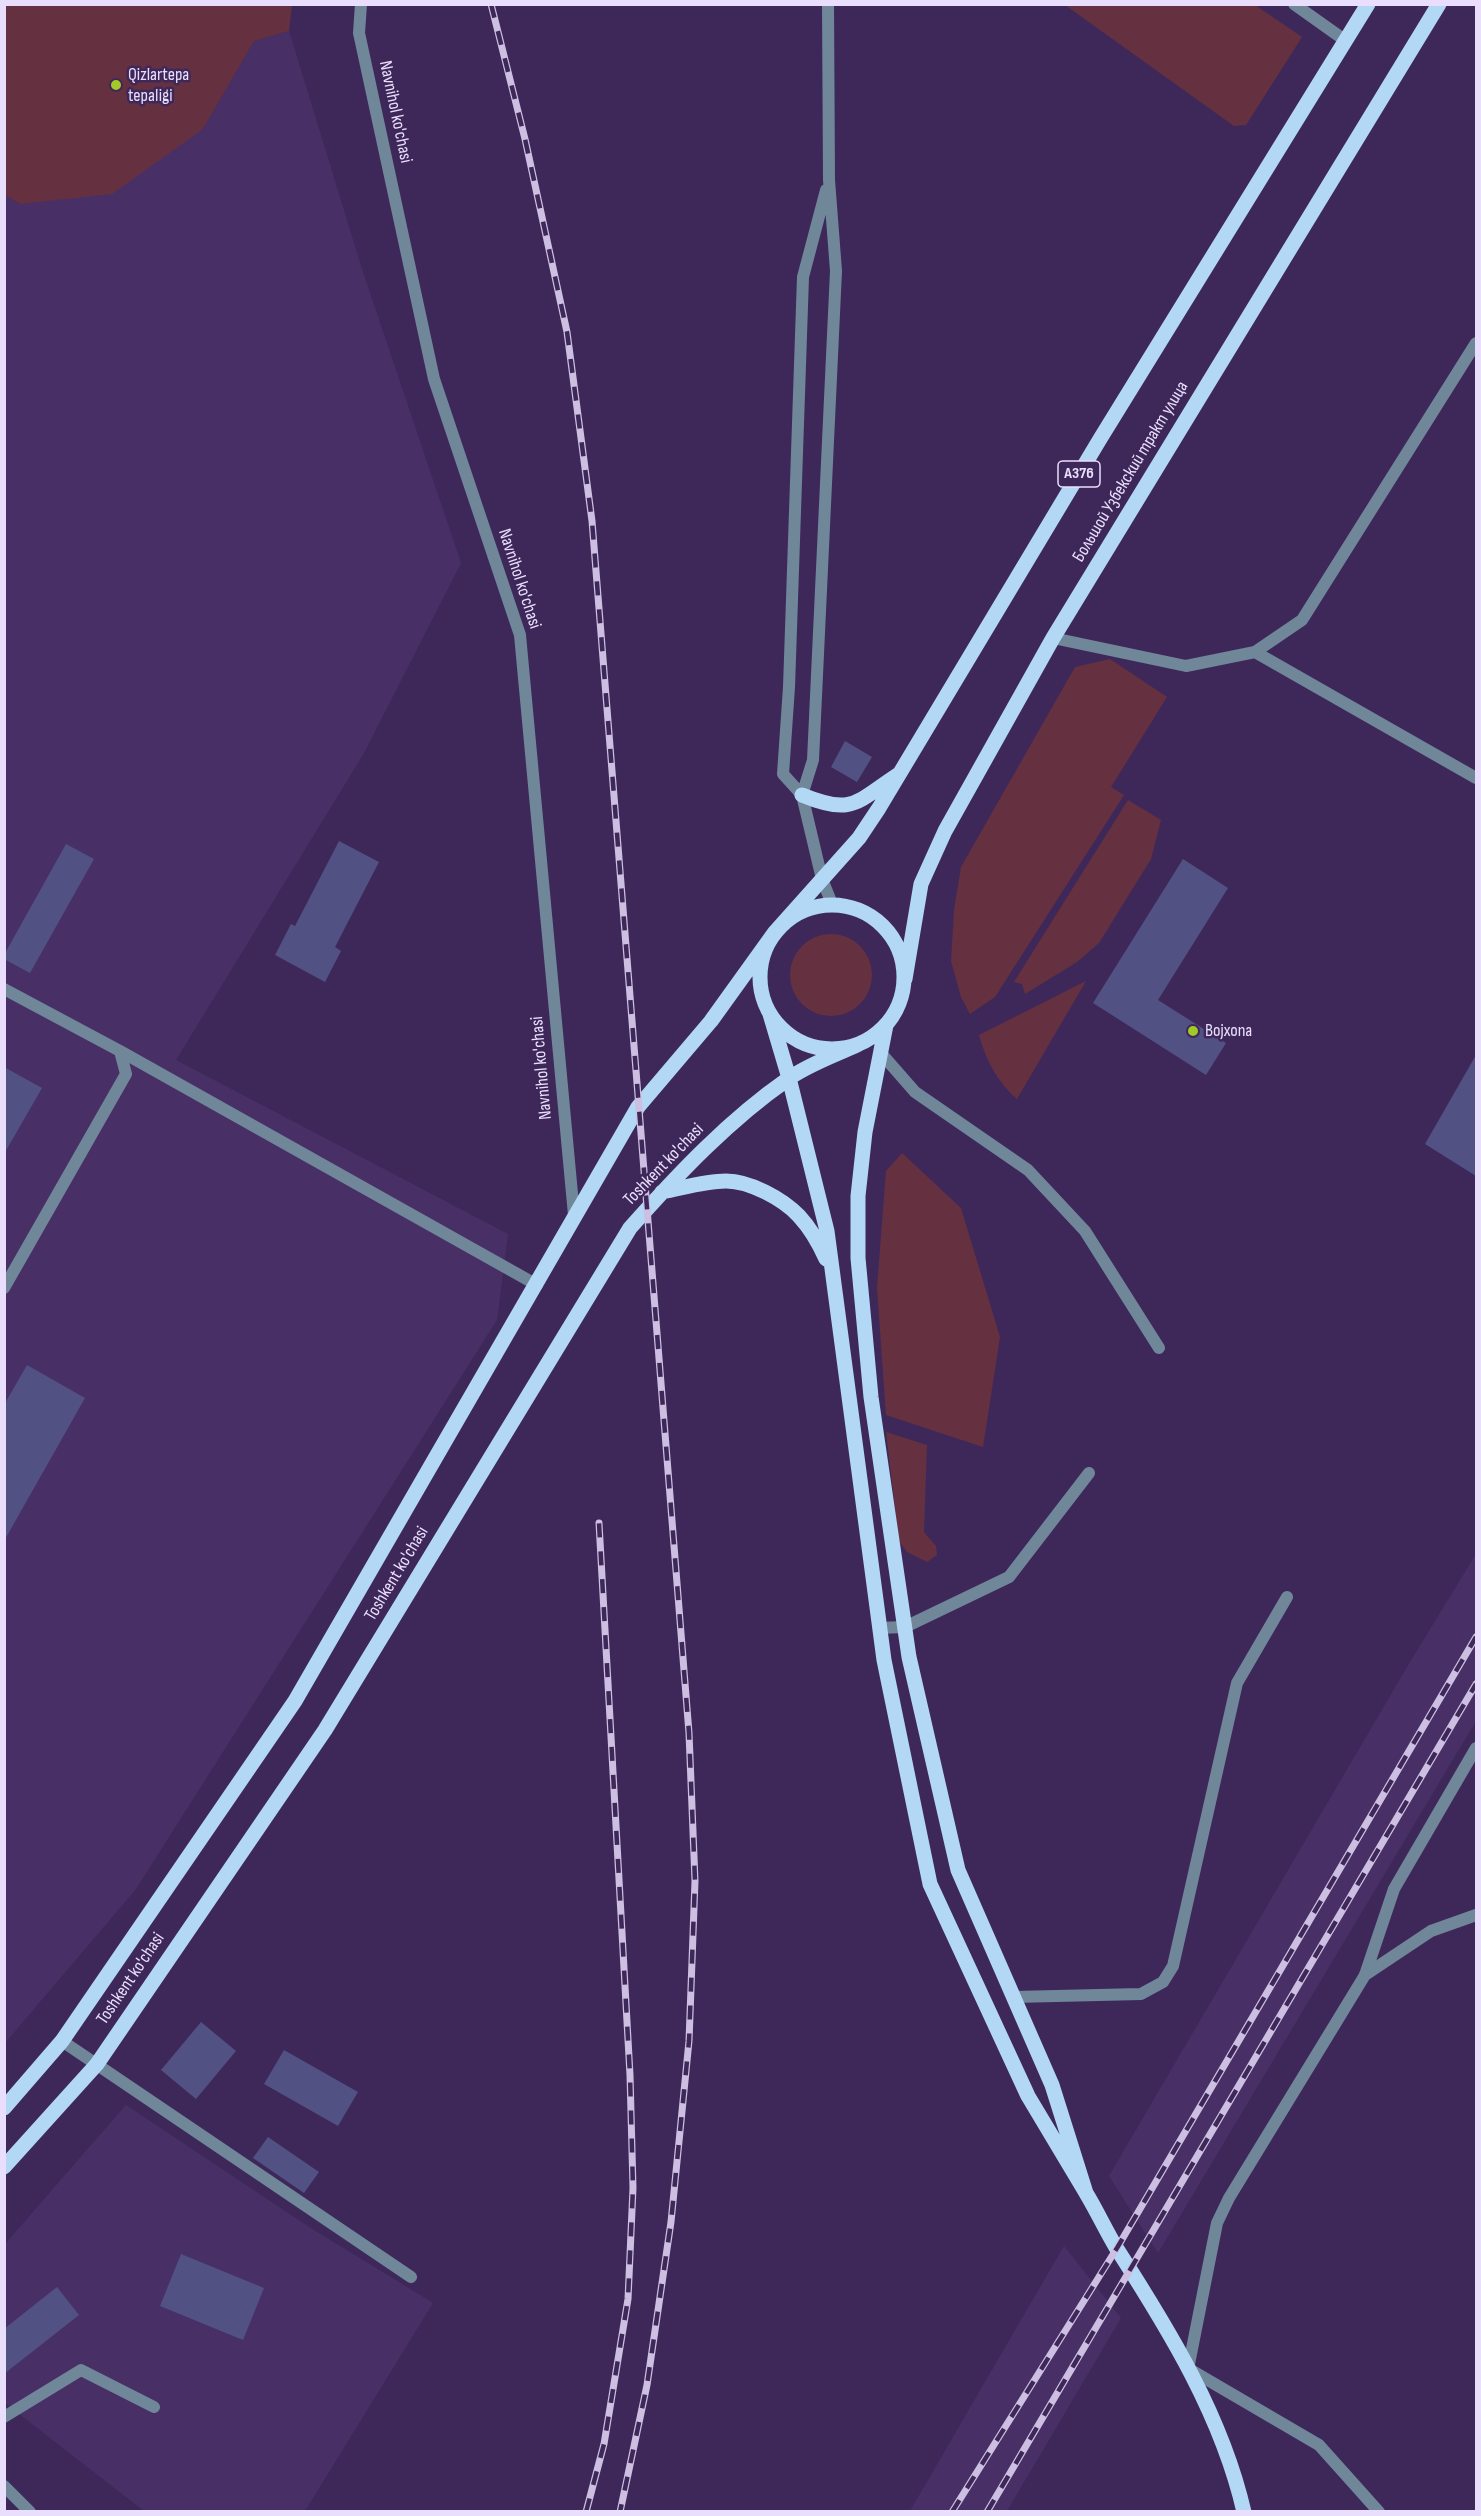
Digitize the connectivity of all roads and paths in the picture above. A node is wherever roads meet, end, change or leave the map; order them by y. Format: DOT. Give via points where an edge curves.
graph roads {
  1 [pos="361,4"];
  2 [pos="828,4"];
  3 [pos="1294,4"];
  4 [pos="1368,4"];
  5 [pos="1439,4"];
  6 [pos="1346,41"];
  7 [pos="829,180"];
  8 [pos="1476,343"];
  9 [pos="1053,638"];
  10 [pos="1255,652"];
  11 [pos="904,771"];
  12 [pos="1476,778"];
  13 [pos="802,795"];
  14 [pos="822,879"];
  15 [pos="832,904"];
  16 [pos="775,932"];
  17 [pos="904,979"];
  18 [pos="4,989"];
  19 [pos="770,1014"];
  20 [pos="886,1025"];
  21 [pos="859,1044"];
  22 [pos="120,1052"];
  23 [pos="880,1052"];
  24 [pos="789,1077"];
  25 [pos="662,1192"];
  26 [pos="574,1215"];
  27 [pos="833,1276"];
  28 [pos="537,1285"];
  29 [pos="4,1288"];
  30 [pos="1159,1348"];
  31 [pos="1089,1473"];
  32 [pos="1287,1597"];
  33 [pos="905,1627"];
  34 [pos="879,1628"];
  35 [pos="1476,1749"];
  36 [pos="1476,1915"];
  37 [pos="1365,1975"];
  38 [pos="1014,1997"];
  39 [pos="62,2042"];
  40 [pos="97,2064"];
  41 [pos="4,2108"];
  42 [pos="4,2167"];
  43 [pos="1086,2193"];
  44 [pos="411,2277"];
  45 [pos="1188,2369"];
  46 [pos="154,2407"];
  47 [pos="4,2417"];
  48 [pos="4,2486"];
  49 [pos="30,2511"];
  50 [pos="1244,2511"];
  51 [pos="1379,2511"];
  1 -- 26 [label="street, Navnihol ko'chasi" via="359,33 434,379 520,635"];
  2 -- 7 [label="street"];
  3 -- 6 [label="street"];
  4 -- 6 [label="main road, A376"];
  5 -- 9 [label="main road, Большой Узбекский тракт улица"];
  6 -- 11 [label="main road, A376" via="1100,439"];
  7 -- 13 [label="street" via="835,283 813,760"];
  7 -- 13 [label="street" via="803,277 783,774"];
  8 -- 10 [label="street" via="1302,620"];
  9 -- 10 [label="street" via="1186,666"];
  9 -- 17 [label="main road, Большой Узбекский тракт улица" via="930,860 921,884"];
  10 -- 12 [label="street"];
  11 -- 13 [label="main road" via="851,805 828,805"];
  11 -- 14 [label="main road, A376" via="859,838"];
  13 -- 14 [label="street"];
  14 -- 15 [label="street"];
  14 -- 16 [label="main road, A376"];
  15 -- 16 [label="main road" via="791,917"];
  15 -- 17 [label="main road" via="855,908 876,918 892,935 902,956"];
  16 -- 19 [label="main road" via="761,964 763,998"];
  16 -- 26 [label="main road, Toshkent ko'chasi" via="711,1021 638,1107"];
  17 -- 20 [label="main road" via="902,996"];
  18 -- 22 [label="street"];
  19 -- 21 [label="main road" via="800,1042 839,1049"];
  19 -- 24 [label="main road"];
  20 -- 21 [label="main road"];
  20 -- 23 [label="main road"];
  21 -- 24 [label="main road, Toshkent ko'chasi"];
  22 -- 28 [label="street"];
  22 -- 29 [label="street" via="126,1074"];
  23 -- 30 [label="street" via="915,1092 1028,1170 1085,1231"];
  23 -- 33 [label="main road" via="858,1196 858,1258 871,1397"];
  24 -- 25 [label="main road, Toshkent ko'chasi" via="726,1128"];
  24 -- 27 [label="main road" via="827,1231"];
  25 -- 27 [label="main road" via="725,1181 741,1182 761,1191 798,1215 816,1238"];
  25 -- 40 [label="main road, Toshkent ko'chasi" via="630,1228 325,1730"];
  26 -- 28 [label="main road, Toshkent ko'chasi"];
  27 -- 34 [label="main road"];
  28 -- 39 [label="main road, Toshkent ko'chasi" via="295,1701"];
  31 -- 33 [label="street" via="1009,1577"];
  32 -- 38 [label="street" via="1237,1683 1173,1966 1163,1982 1141,1994"];
  33 -- 34 [label="street"];
  33 -- 38 [label="main road" via="958,1870"];
  34 -- 43 [label="main road" via="930,1884 1028,2096"];
  35 -- 37 [label="street" via="1394,1889"];
  36 -- 37 [label="street" via="1431,1931"];
  37 -- 45 [label="street" via="1229,2198 1218,2223"];
  38 -- 43 [label="main road" via="1052,2085"];
  39 -- 40 [label="street"];
  39 -- 41 [label="main road, Toshkent ko'chasi"];
  40 -- 42 [label="main road, Toshkent ko'chasi"];
  40 -- 44 [label="street"];
  43 -- 45 [label="main road"];
  45 -- 50 [label="main road" via="1225,2443"];
  45 -- 51 [label="street" via="1319,2445"];
  46 -- 47 [label="street" via="81,2370"];
  48 -- 49 [label="street"];
}
